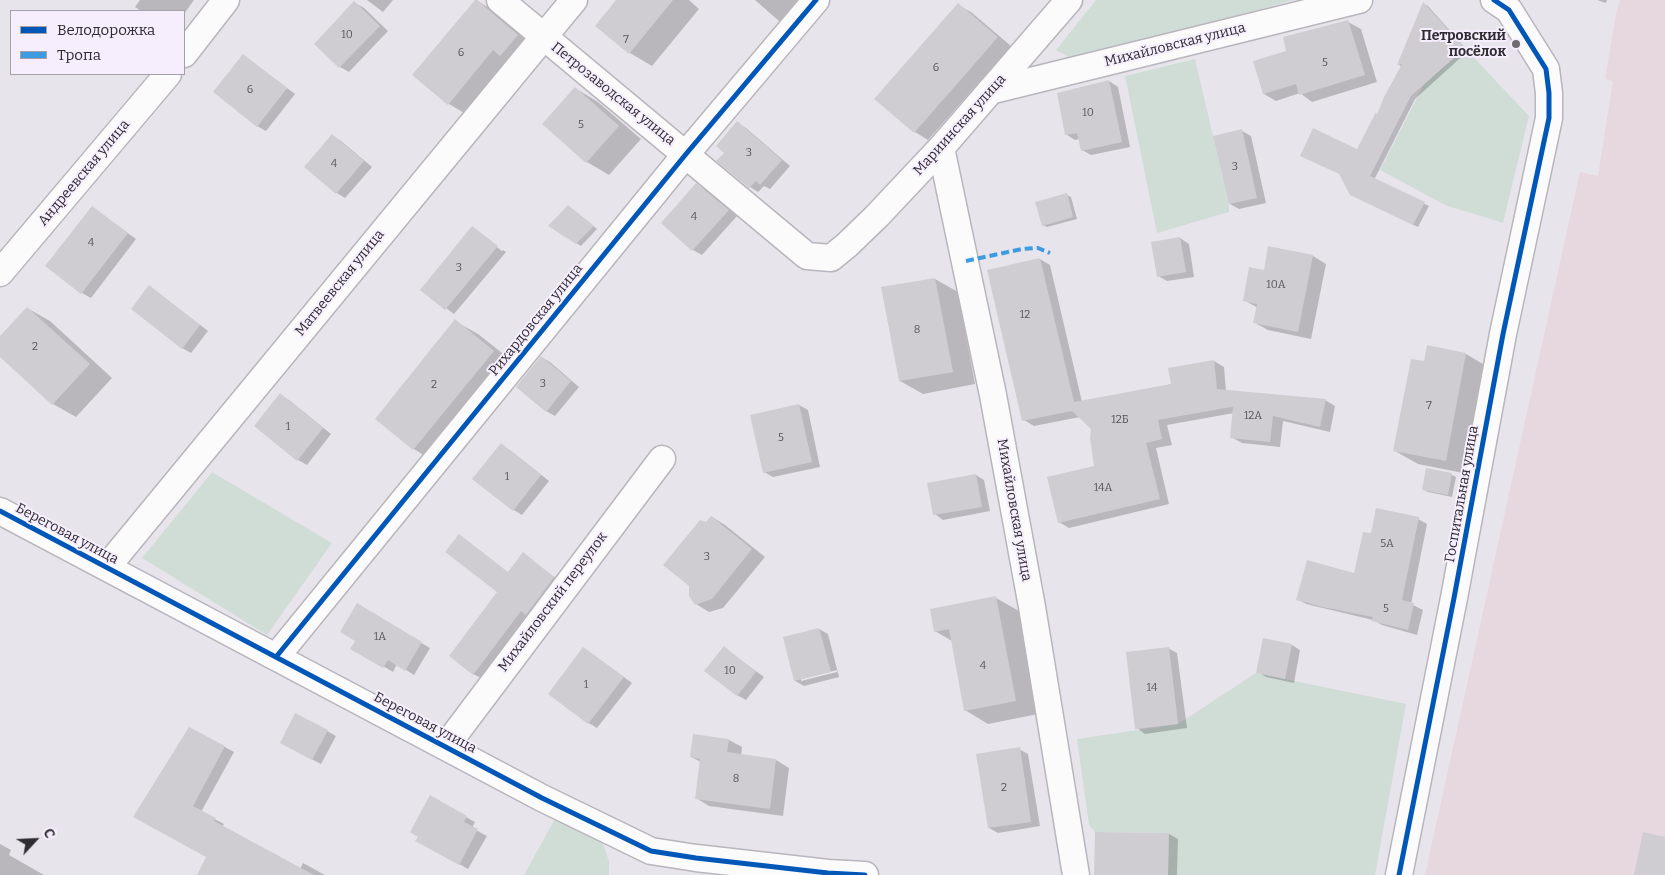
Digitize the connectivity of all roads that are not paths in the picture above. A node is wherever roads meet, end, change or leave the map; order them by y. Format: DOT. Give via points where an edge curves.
graph roads {
  1 [pos="226,0"];
  2 [pos="500,0"];
  3 [pos="574,0"];
  4 [pos="816,0"];
  5 [pos="1068,0"];
  6 [pos="1359,0"];
  7 [pos="1494,0"];
  8 [pos="543,36"];
  9 [pos="185,53"];
  10 [pos="167,75"];
  11 [pos="990,91"];
  12 [pos="941,148"];
  13 [pos="686,154"];
  14 [pos="847,245"];
  15 [pos="0,273"];
  16 [pos="662,459"];
  17 [pos="0,511"];
  18 [pos="106,567"];
  19 [pos="276,657"];
  20 [pos="446,746"];
  21 [pos="865,875"];
  22 [pos="1076,875"];
  23 [pos="1399,875"];
  1 -- 9 [label="street"];
  2 -- 8 [label="street, Петрозаводская улица"];
  3 -- 8 [label="street, Матвеевская улица"];
  4 -- 13 [label="street, Рихардовская улица"];
  5 -- 11 [label="street, Мариинская улица"];
  6 -- 11 [label="street, Михайловская улица"];
  7 -- 23 [label="street, Госпитальная улица" via="1509,10 1546,69 1549,118 1503,334"];
  8 -- 13 [label="street, Петрозаводская улица"];
  8 -- 18 [label="street, Матвеевская улица"];
  10 -- 15 [label="street, Андреевская улица"];
  11 -- 12 [label="street, Мариинская улица"];
  12 -- 14 [label="street, Мариинская улица"];
  12 -- 22 [label="street, Михайловская улица" via="996,413"];
  13 -- 14 [label="street, Петрозаводская улица" via="807,256 831,258"];
  13 -- 19 [label="street, Рихардовская улица"];
  16 -- 20 [label="street, Михайловский переулок"];
  17 -- 18 [label="street, Береговая улица"];
  18 -- 19 [label="street, Береговая улица"];
  19 -- 20 [label="street, Береговая улица"];
  20 -- 21 [label="street, Береговая улица" via="542,798 651,851"];
}
